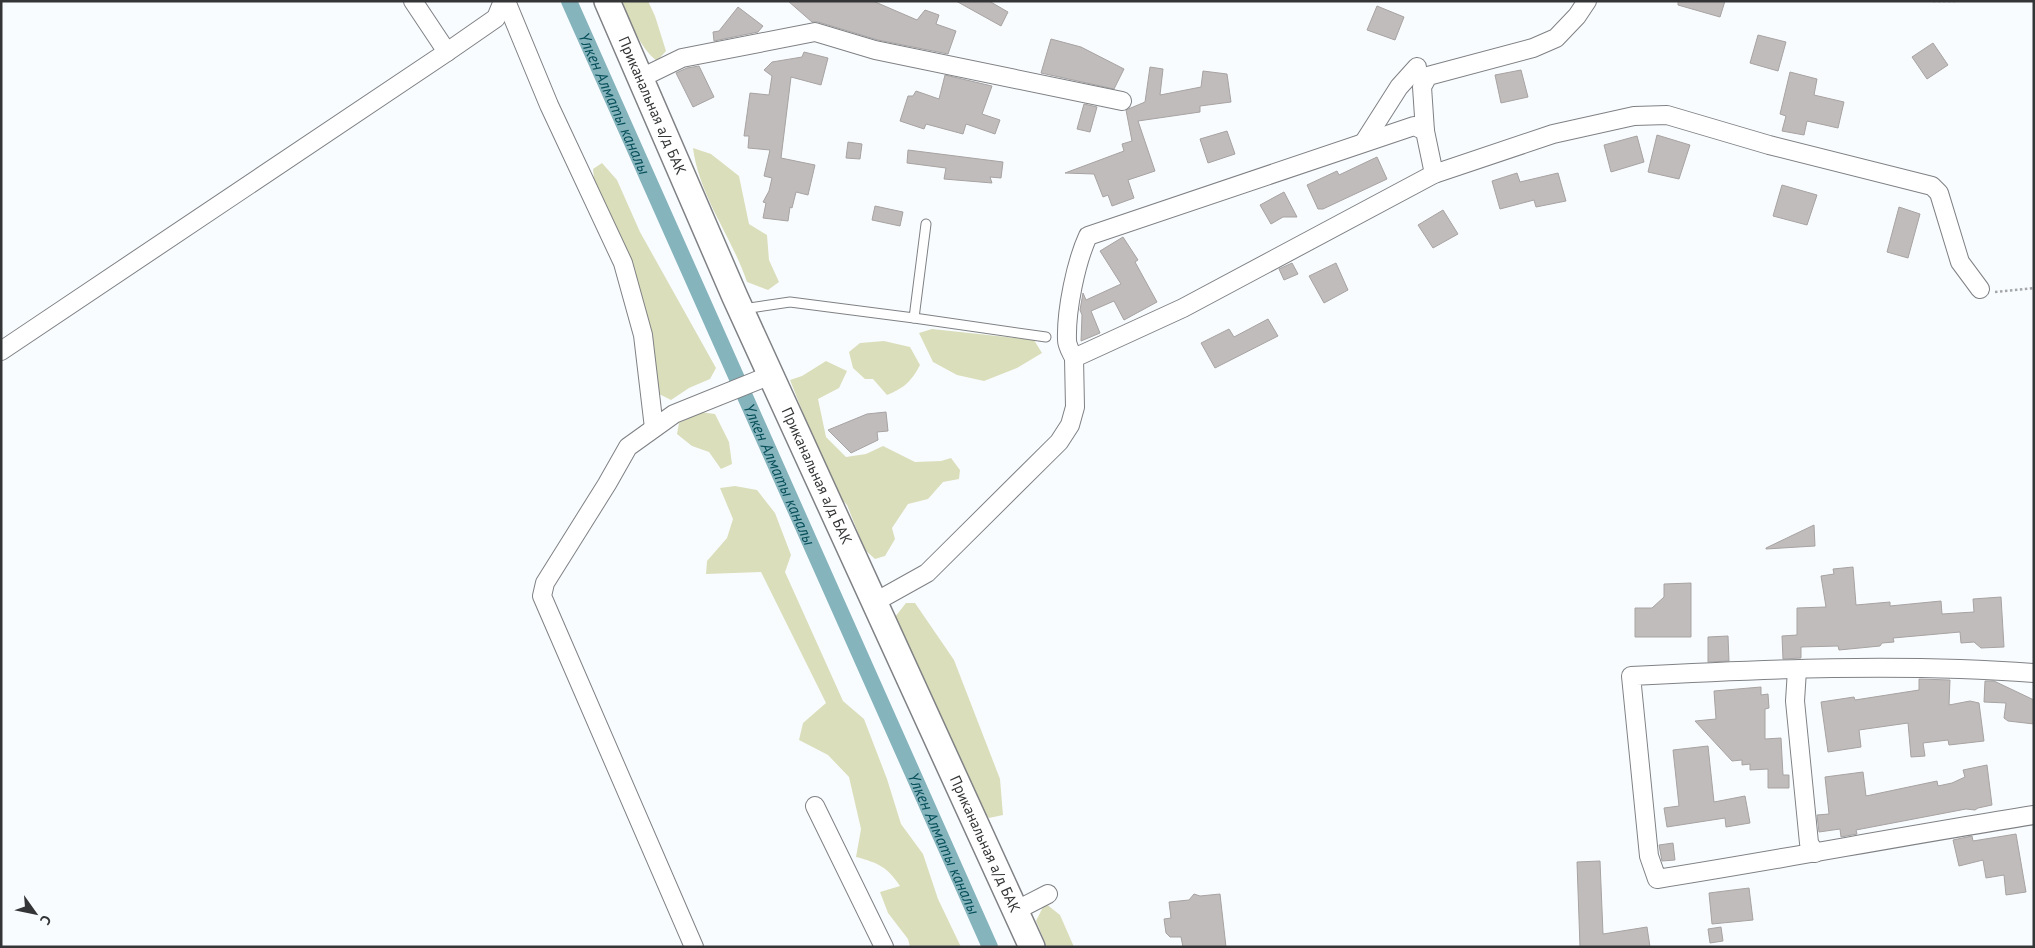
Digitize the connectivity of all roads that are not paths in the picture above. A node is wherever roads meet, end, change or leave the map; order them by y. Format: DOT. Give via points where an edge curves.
graph roads {
  1 [pos="413,1"];
  2 [pos="505,1"];
  3 [pos="607,1"];
  4 [pos="1584,2"];
  5 [pos="447,52"];
  6 [pos="1417,67"];
  7 [pos="641,78"];
  8 [pos="1122,102"];
  9 [pos="1426,130"];
  10 [pos="1364,142"];
  11 [pos="1434,174"];
  12 [pos="926,224"];
  13 [pos="1980,289"];
  14 [pos="741,309"];
  15 [pos="914,318"];
  16 [pos="1046,337"];
  17 [pos="1,351"];
  18 [pos="1074,358"];
  19 [pos="770,375"];
  20 [pos="654,428"];
  21 [pos="875,602"];
  22 [pos="1796,670"];
  23 [pos="2034,673"];
  24 [pos="814,806"];
  25 [pos="2034,815"];
  26 [pos="1815,853"];
  27 [pos="1048,894"];
  28 [pos="1015,911"];
  29 [pos="694,947"];
  30 [pos="884,947"];
  31 [pos="1032,947"];
  1 -- 5 [label="street"];
  2 -- 5 [label="street" via="496,18"];
  2 -- 20 [label="street" via="549,105 623,263 643,335"];
  3 -- 7 [label="main road, Приканальная а/д БАК"];
  4 -- 9 [label="street" via="1577,16 1556,38 1533,48 1428,76 1422,86"];
  5 -- 17 [label="street"];
  6 -- 10 [label="street" via="1398,87"];
  7 -- 8 [label="street" via="682,58 815,32 875,50"];
  7 -- 14 [label="main road, Приканальная а/д БАК"];
  9 -- 10 [label="street" via="1414,126"];
  9 -- 11 [label="street"];
  10 -- 18 [label="street" via="1088,236 1069,311 1066,342"];
  11 -- 13 [label="street" via="1554,134 1634,116 1667,115 1769,145 1932,186 1939,193 1960,262"];
  11 -- 18 [label="street" via="1183,308"];
  12 -- 15 [label="lane"];
  14 -- 15 [label="lane" via="790,302"];
  14 -- 19 [label="main road, Приканальная а/д БАК"];
  15 -- 16 [label="lane"];
  18 -- 21 [label="street" via="1075,407 1070,425 1059,442 927,573"];
  19 -- 20 [label="street" via="674,414"];
  19 -- 21 [label="main road, Приканальная а/д БАК"];
  20 -- 29 [label="street" via="628,447 545,583 542,596"];
  21 -- 28 [label="main road, Приканальная а/д БАК"];
  22 -- 23 [label="street" via="1967,668"];
  22 -- 26 [label="street" via="1795,701 1808,834"];
  22 -- 26 [label="street" via="1631,676 1649,856 1657,879"];
  24 -- 30 [label="street"];
  25 -- 26 [label="street"];
  27 -- 28 [label="street"];
  28 -- 31 [label="main road, Приканальная а/д БАК"];
}
